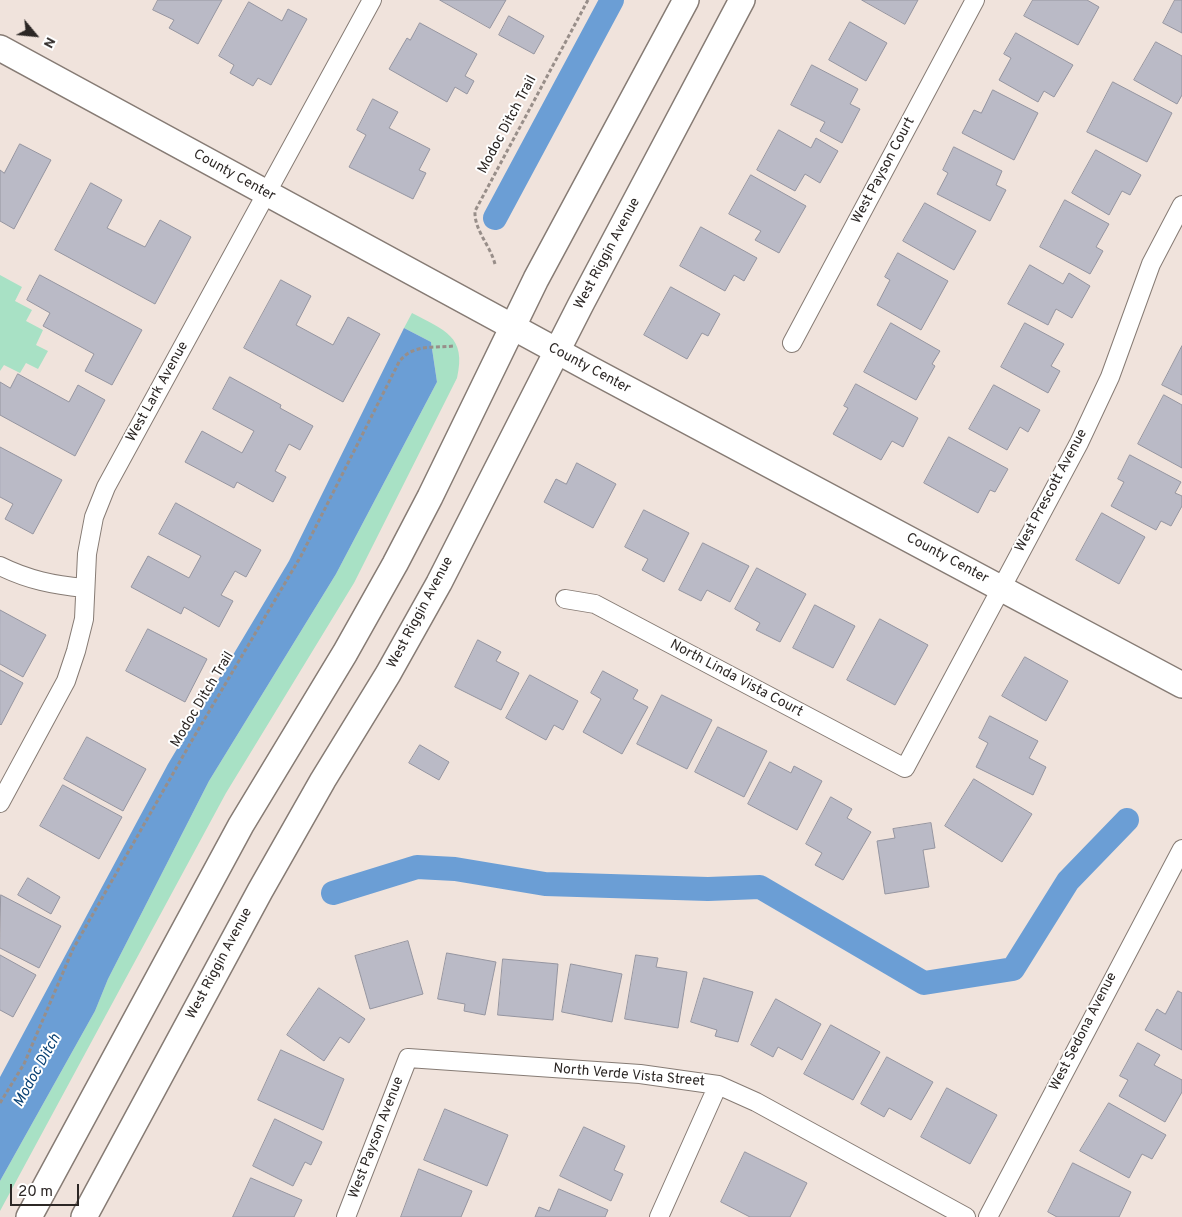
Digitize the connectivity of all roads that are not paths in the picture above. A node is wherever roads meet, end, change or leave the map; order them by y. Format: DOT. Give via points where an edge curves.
graph roads {
  1 [pos="372,0"];
  2 [pos="686,0"];
  3 [pos="742,0"];
  4 [pos="975,0"];
  5 [pos="0,48"];
  6 [pos="266,194"];
  7 [pos="1182,205"];
  8 [pos="512,327"];
  9 [pos="792,343"];
  10 [pos="557,352"];
  11 [pos="0,566"];
  12 [pos="84,588"];
  13 [pos="1000,588"];
  14 [pos="565,599"];
  15 [pos="1182,684"];
  16 [pos="905,768"];
  17 [pos="0,803"];
  18 [pos="1182,849"];
  19 [pos="408,1058"];
  20 [pos="718,1085"];
  21 [pos="29,1217"];
  22 [pos="84,1217"];
  23 [pos="346,1217"];
  24 [pos="659,1217"];
  25 [pos="966,1217"];
  26 [pos="988,1217"];
  1 -- 6 [label="street, West Lark Avenue"];
  2 -- 8 [label="main road"];
  3 -- 10 [label="main road, West Riggin Avenue"];
  4 -- 9 [label="street, West Payson Court"];
  5 -- 6 [label="main road, County Center"];
  6 -- 8 [label="main road, County Center"];
  6 -- 12 [label="street, West Lark Avenue" via="106,487 94,517"];
  7 -- 13 [label="street, West Prescott Avenue" via="1151,264 1096,408"];
  8 -- 10 [label="main road, County Center"];
  8 -- 21 [label="main road" via="395,564 237,833"];
  10 -- 13 [label="main road, County Center"];
  10 -- 22 [label="main road, West Riggin Avenue" via="413,630 260,891"];
  11 -- 12 [label="street" via="27,579"];
  12 -- 17 [label="street, West Lark Avenue" via="84,619 66,681"];
  13 -- 15 [label="main road, County Center"];
  13 -- 16 [label="street, West Prescott Avenue"];
  14 -- 16 [label="street, North Linda Vista Court" via="595,604"];
  18 -- 26 [label="street, West Sedona Avenue"];
  19 -- 20 [label="street, North Verde Vista Street" via="640,1074"];
  19 -- 23 [label="street, West Payson Avenue"];
  20 -- 24 [label="street"];
  20 -- 25 [label="street, North Verde Vista Street" via="756,1102"];
}
